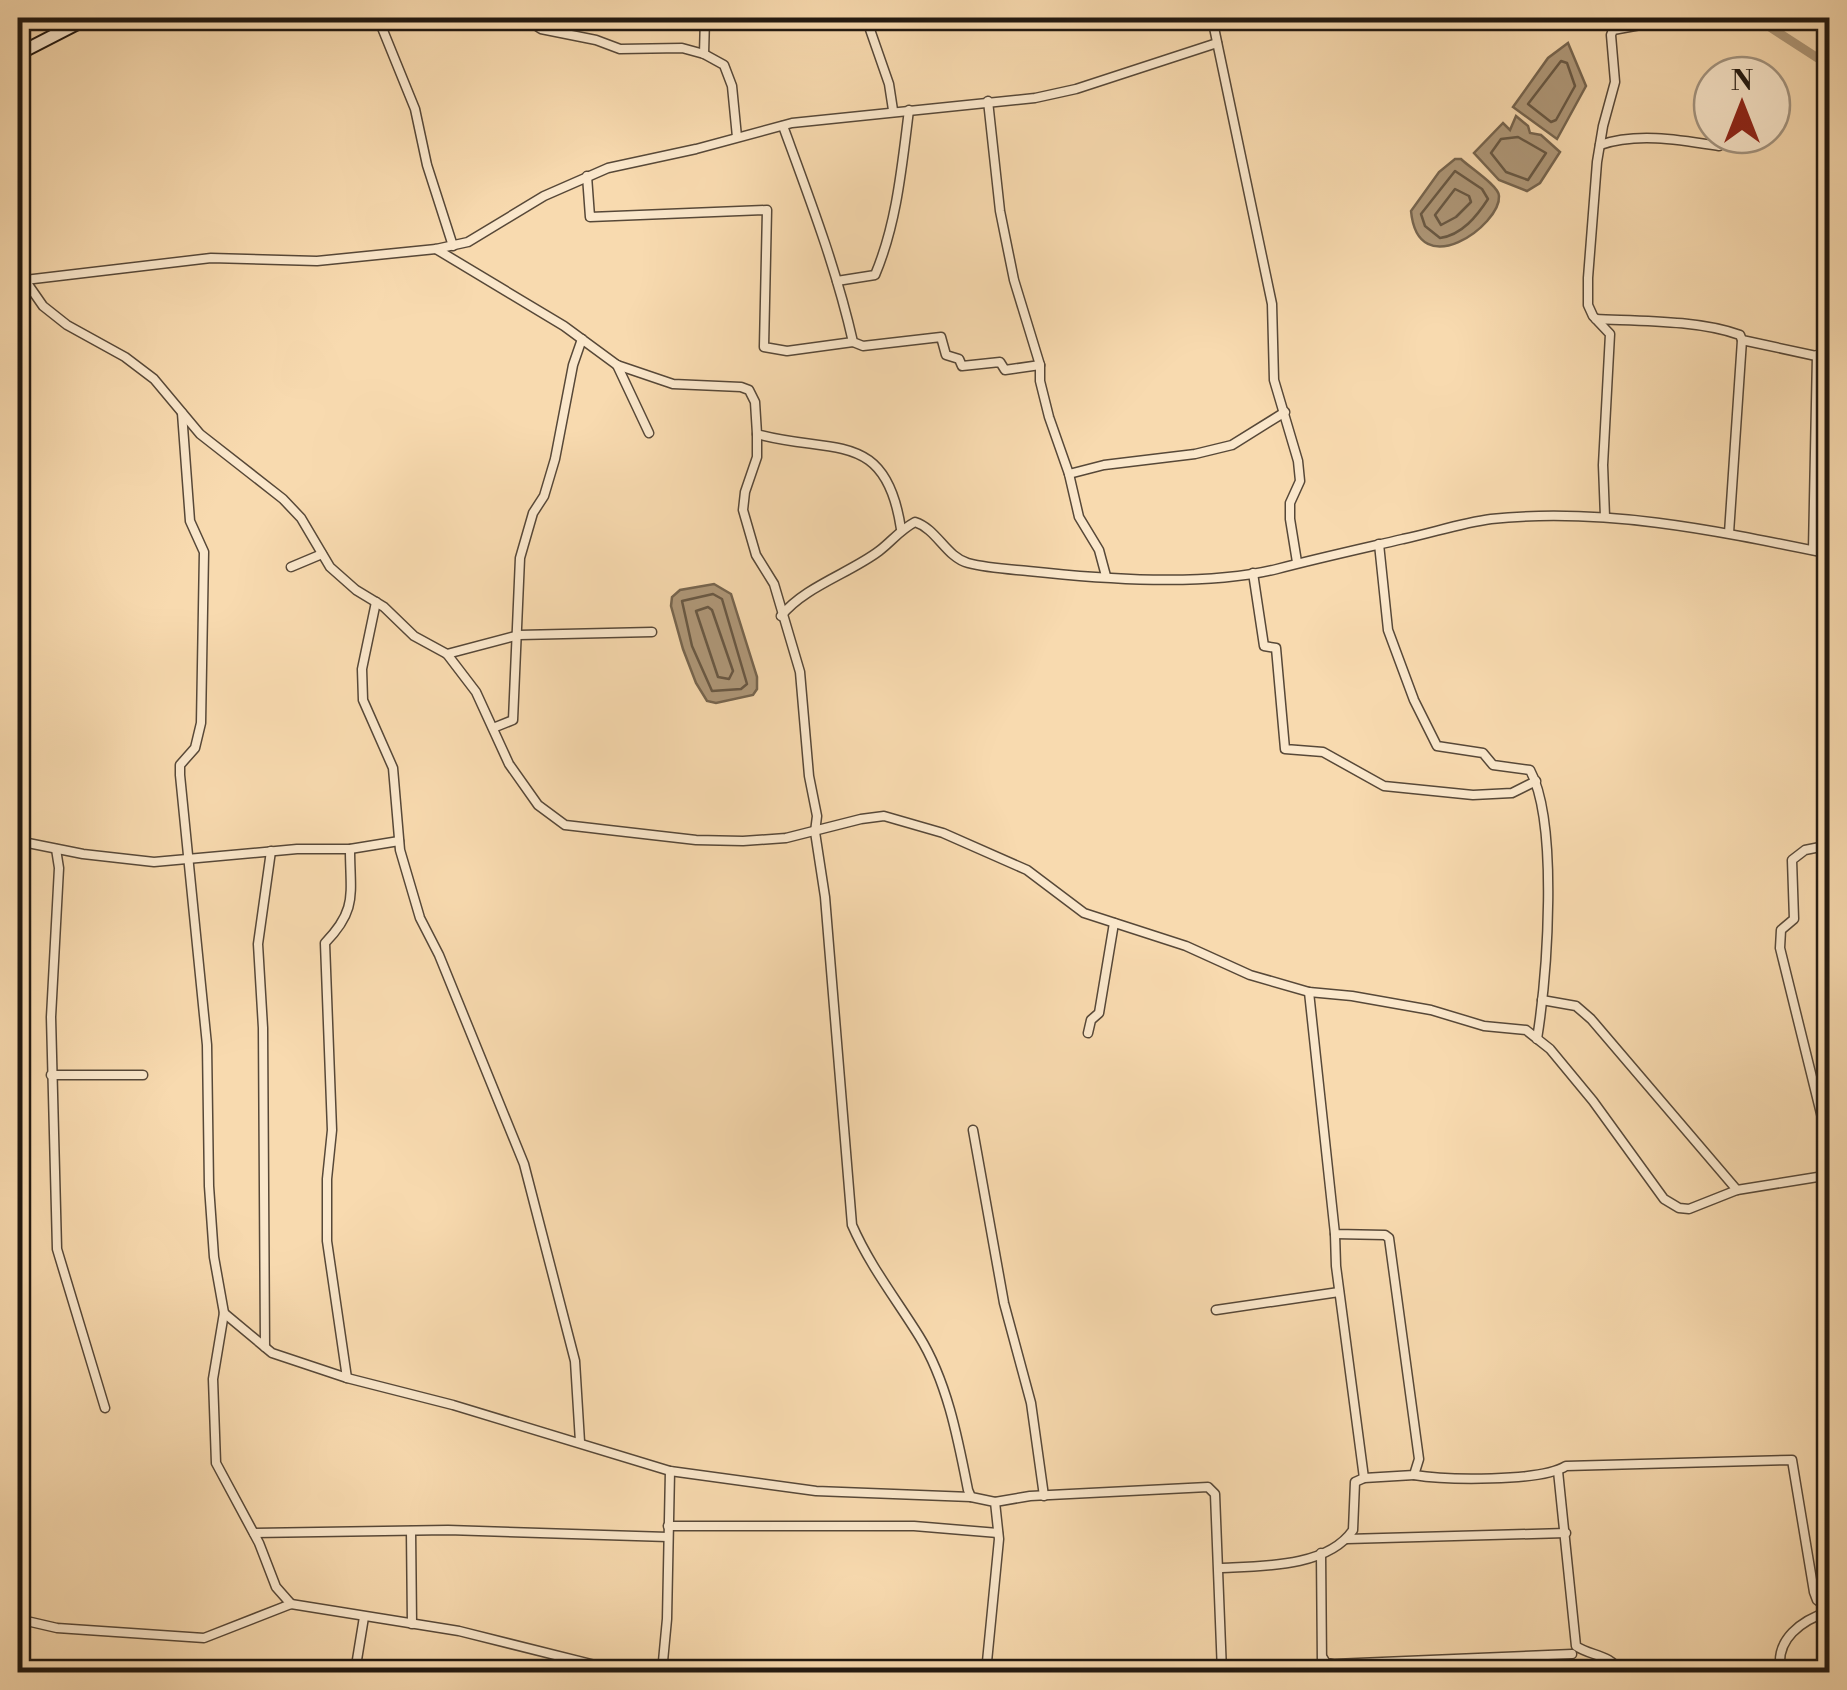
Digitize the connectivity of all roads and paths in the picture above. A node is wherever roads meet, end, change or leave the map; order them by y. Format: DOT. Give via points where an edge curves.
graph roads {
  1 [pos="88,18"];
  2 [pos="378,18"];
  3 [pos="524,18"];
  4 [pos="705,18"];
  5 [pos="866,18"];
  6 [pos="1212,18"];
  7 [pos="1679,18"];
  8 [pos="1218,44"];
  9 [pos="18,54"];
  10 [pos="704,54"];
  11 [pos="988,102"];
  12 [pos="894,110"];
  13 [pos="909,110"];
  14 [pos="783,126"];
  15 [pos="737,137"];
  16 [pos="1692,143"];
  17 [pos="1600,146"];
  18 [pos="587,176"];
  19 [pos="452,246"];
  20 [pos="436,250"];
  21 [pos="20,274"];
  22 [pos="837,281"];
  23 [pos="1596,319"];
  24 [pos="582,340"];
  25 [pos="1742,340"];
  26 [pos="853,342"];
  27 [pos="1817,356"];
  28 [pos="1830,359"];
  29 [pos="617,365"];
  30 [pos="1040,365"];
  31 [pos="182,409"];
  32 [pos="1285,412"];
  33 [pos="649,433"];
  34 [pos="756,434"];
  35 [pos="1070,474"];
  36 [pos="1605,517"];
  37 [pos="900,530"];
  38 [pos="1729,533"];
  39 [pos="1379,544"];
  40 [pos="1813,550"];
  41 [pos="322,554"];
  42 [pos="1830,554"];
  43 [pos="1297,562"];
  44 [pos="290,567"];
  45 [pos="1253,573"];
  46 [pos="1106,576"];
  47 [pos="376,602"];
  48 [pos="781,616"];
  49 [pos="652,632"];
  50 [pos="518,635"];
  51 [pos="447,654"];
  52 [pos="493,728"];
  53 [pos="1536,781"];
  54 [pos="815,832"];
  55 [pos="18,841"];
  56 [pos="399,841"];
  57 [pos="1830,845"];
  58 [pos="56,849"];
  59 [pos="350,849"];
  60 [pos="271,851"];
  61 [pos="187,858"];
  62 [pos="1114,923"];
  63 [pos="1309,992"];
  64 [pos="1542,1000"];
  65 [pos="1088,1033"];
  66 [pos="1537,1038"];
  67 [pos="51,1075"];
  68 [pos="143,1075"];
  69 [pos="974,1130"];
  70 [pos="1830,1150"];
  71 [pos="1830,1175"];
  72 [pos="1737,1190"];
  73 [pos="1335,1234"];
  74 [pos="1339,1292"];
  75 [pos="1216,1310"];
  76 [pos="224,1314"];
  77 [pos="265,1348"];
  78 [pos="347,1378"];
  79 [pos="105,1408"];
  80 [pos="580,1442"];
  81 [pos="1558,1470"];
  82 [pos="670,1471"];
  83 [pos="1414,1474"];
  84 [pos="1364,1478"];
  85 [pos="1044,1496"];
  86 [pos="971,1497"];
  87 [pos="995,1502"];
  88 [pos="411,1530"];
  89 [pos="668,1531"];
  90 [pos="254,1533"];
  91 [pos="998,1533"];
  92 [pos="1566,1533"];
  93 [pos="1347,1539"];
  94 [pos="1321,1553"];
  95 [pos="1218,1568"];
  96 [pos="291,1604"];
  97 [pos="1830,1611"];
  98 [pos="364,1617"];
  99 [pos="18,1619"];
  100 [pos="412,1624"];
  101 [pos="1572,1654"];
  102 [pos="1323,1658"];
  103 [pos="355,1672"];
  104 [pos="624,1672"];
  105 [pos="662,1672"];
  106 [pos="986,1672"];
  107 [pos="1222,1672"];
  108 [pos="1286,1672"];
  109 [pos="1620,1672"];
  110 [pos="1782,1672"];
  1 -- 9 [label="main road"];
  2 -- 19 [label="street" via="415,109"];
  3 -- 10 [label="street" via="541,30 620,49"];
  4 -- 10 [label="street"];
  5 -- 12 [label="street"];
  6 -- 8 [label="street"];
  7 -- 17 [label="street" via="1613,30 1615,82"];
  8 -- 11 [label="street" via="1076,90"];
  8 -- 32 [label="street" via="1272,304 1274,380"];
  10 -- 15 [label="street" via="724,65"];
  11 -- 13 [label="street"];
  11 -- 30 [label="street" via="1006,250"];
  12 -- 13 [label="street"];
  12 -- 14 [label="street"];
  13 -- 22 [label="street" via="884,255 875,274"];
  14 -- 15 [label="street"];
  14 -- 22 [label="street"];
  15 -- 18 [label="street"];
  16 -- 17 [label="street" via="1616,140"];
  17 -- 23 [label="street" via="1588,278 1588,305"];
  18 -- 19 [label="street"];
  18 -- 26 [label="street" via="590,217 768,210 764,347 787,351"];
  19 -- 20 [label="street"];
  20 -- 21 [label="street"];
  20 -- 24 [label="street"];
  21 -- 31 [label="street" via="42,306 154,378"];
  22 -- 26 [label="street"];
  23 -- 25 [label="street" via="1707,327"];
  23 -- 36 [label="street" via="1610,334"];
  24 -- 29 [label="street"];
  24 -- 50 [label="street" via="556,459 520,558"];
  25 -- 27 [label="street"];
  25 -- 38 [label="street"];
  26 -- 30 [label="street" via="941,337 947,356 962,366 1000,362 1012,371"];
  27 -- 28 [label="street"];
  27 -- 40 [label="street"];
  29 -- 33 [label="street"];
  29 -- 34 [label="street" via="673,384 750,390"];
  30 -- 35 [label="street" via="1049,418"];
  31 -- 41 [label="street" via="216,449 292,507"];
  31 -- 61 [label="street" via="190,520 204,552 201,723 195,748 180,765"];
  32 -- 35 [label="street" via="1232,445"];
  32 -- 43 [label="street" via="1300,480 1290,503"];
  34 -- 37 [label="street" via="866,458 887,478"];
  34 -- 48 [label="street" via="743,510"];
  35 -- 46 [label="street" via="1078,517"];
  36 -- 38 [label="street"];
  36 -- 39 [label="street" via="1492,519"];
  37 -- 46 [label="street" via="915,522 928,526 962,562"];
  37 -- 48 [label="street" via="880,551"];
  38 -- 40 [label="street"];
  39 -- 43 [label="street"];
  39 -- 53 [label="street" via="1388,630 1437,746 1483,753 1493,765 1530,770"];
  40 -- 42 [label="street"];
  41 -- 44 [label="street"];
  41 -- 47 [label="street"];
  43 -- 45 [label="street"];
  45 -- 46 [label="street"];
  45 -- 53 [label="street" via="1264,646 1276,648 1286,749 1324,752 1384,786 1473,795 1512,792"];
  47 -- 51 [label="street"];
  47 -- 56 [label="street" via="362,669 363,700 393,768"];
  48 -- 54 [label="street" via="800,672"];
  49 -- 50 [label="street"];
  50 -- 51 [label="street"];
  50 -- 52 [label="street" via="513,720"];
  51 -- 52 [label="street" via="466,675"];
  52 -- 54 [label="street" via="538,805 565,825 696,840"];
  53 -- 64 [label="street" via="1545,811"];
  54 -- 62 [label="street" via="884,816 943,833 1026,870 1084,913"];
  54 -- 86 [label="street" via="852,1225 921,1339 953,1422"];
  55 -- 58 [label="street"];
  56 -- 59 [label="street"];
  56 -- 80 [label="street" via="420,918 524,1164 575,1360"];
  57 -- 70 [label="street" via="1792,860 1794,919 1781,930 1780,948"];
  58 -- 61 [label="street" via="119,860"];
  58 -- 67 [label="street"];
  59 -- 60 [label="street"];
  59 -- 78 [label="street" via="348,916 325,943 332,1130 327,1241"];
  60 -- 61 [label="street"];
  60 -- 77 [label="street" via="258,944"];
  61 -- 76 [label="street" via="207,1045 214,1257"];
  62 -- 63 [label="street"];
  62 -- 65 [label="street" via="1099,1013"];
  63 -- 66 [label="street" via="1431,1010"];
  63 -- 73 [label="street"];
  64 -- 66 [label="street"];
  64 -- 72 [label="street" via="1576,1006 1592,1020"];
  66 -- 72 [label="street" via="1664,1199 1689,1209"];
  67 -- 68 [label="street"];
  67 -- 79 [label="street" via="56,1249"];
  69 -- 85 [label="street"];
  71 -- 72 [label="street"];
  73 -- 74 [label="street"];
  73 -- 83 [label="street" via="1389,1238 1419,1458"];
  74 -- 75 [label="street"];
  74 -- 84 [label="street"];
  76 -- 77 [label="street"];
  76 -- 90 [label="street" via="213,1379 216,1463"];
  77 -- 78 [label="street"];
  78 -- 80 [label="street"];
  80 -- 82 [label="street"];
  81 -- 83 [label="street"];
  81 -- 92 [label="street"];
  81 -- 97 [label="street" via="1792,1460 1814,1592"];
  82 -- 86 [label="street" via="816,1491"];
  82 -- 89 [label="street"];
  83 -- 84 [label="street"];
  84 -- 93 [label="street" via="1355,1482"];
  85 -- 87 [label="street"];
  85 -- 95 [label="street" via="1208,1487 1214,1494"];
  86 -- 87 [label="street"];
  87 -- 91 [label="street"];
  88 -- 89 [label="street"];
  88 -- 90 [label="street"];
  88 -- 100 [label="street"];
  89 -- 91 [label="street" via="914,1526"];
  89 -- 105 [label="street"];
  90 -- 96 [label="street"];
  91 -- 106 [label="street"];
  92 -- 93 [label="street"];
  92 -- 109 [label="street" via="1576,1646"];
  93 -- 94 [label="street"];
  94 -- 95 [label="street"];
  94 -- 102 [label="street"];
  95 -- 107 [label="street"];
  96 -- 98 [label="street"];
  96 -- 99 [label="street" via="204,1638 56,1628"];
  97 -- 110 [label="street" via="1795,1626 1784,1644"];
  98 -- 100 [label="street"];
  98 -- 103 [label="street"];
  100 -- 104 [label="street"];
  101 -- 102 [label="street" via="1334,1664"];
  102 -- 108 [label="street" via="1319,1669"];
}
